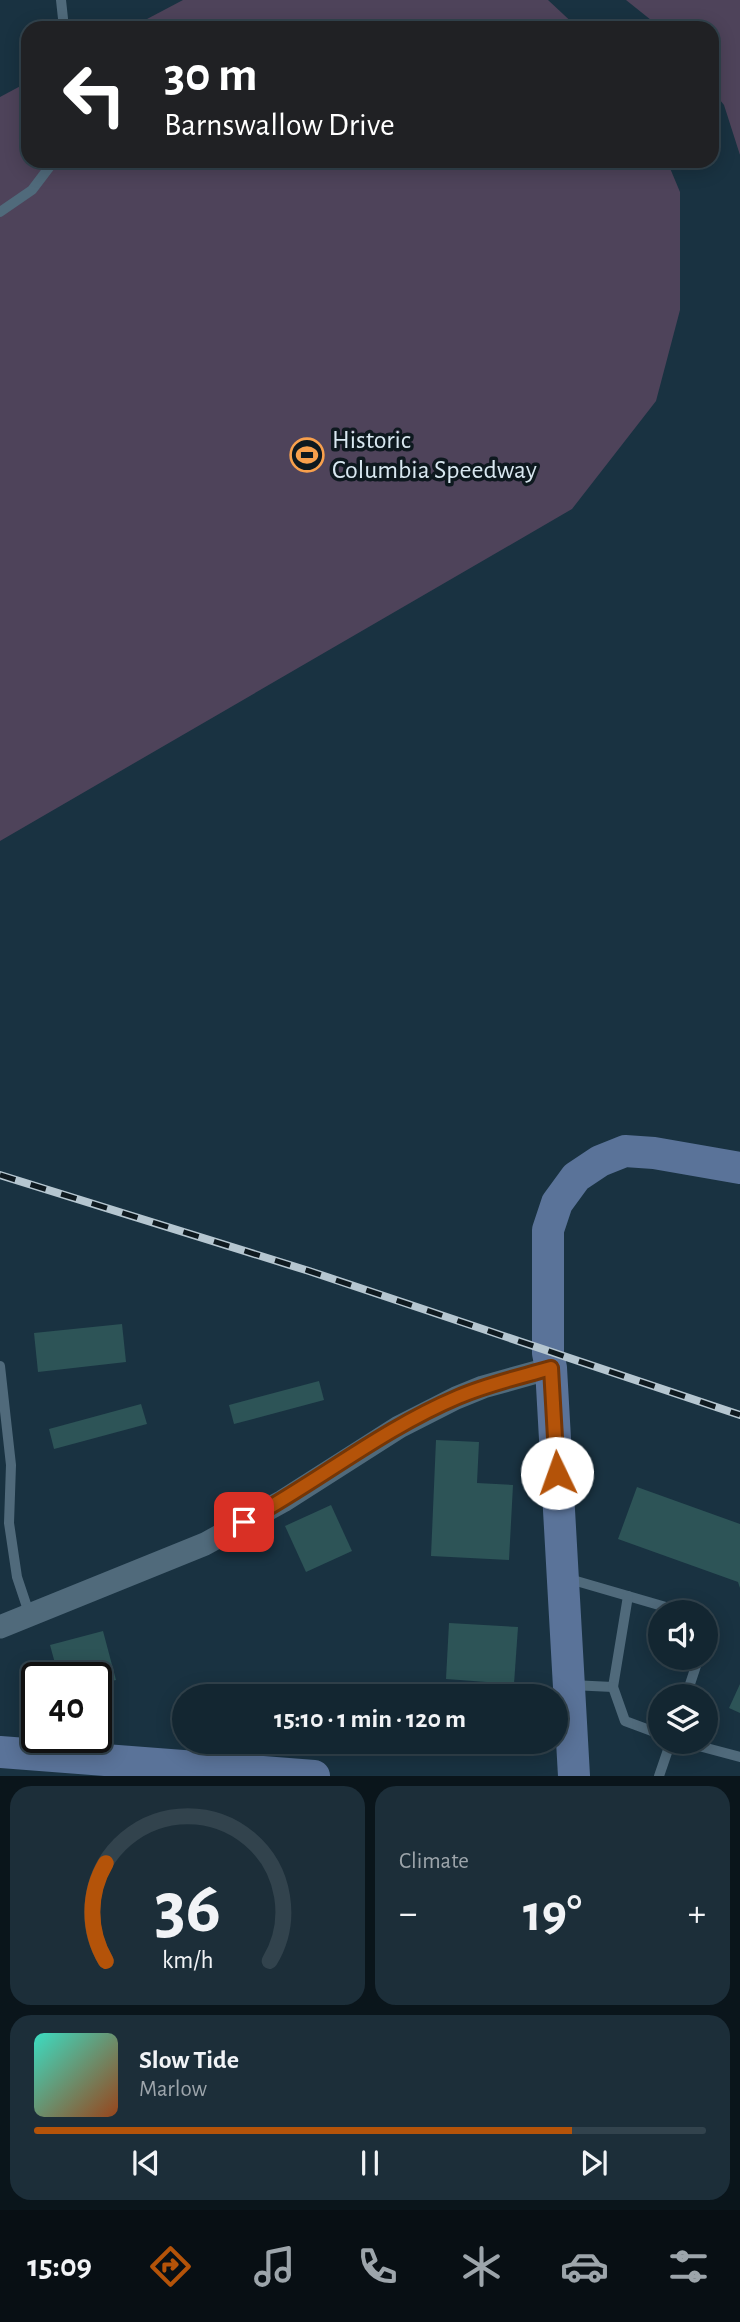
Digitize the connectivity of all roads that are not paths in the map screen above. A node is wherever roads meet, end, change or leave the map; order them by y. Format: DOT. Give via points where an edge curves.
graph roads {
  1 [pos="61,0"];
  2 [pos="63,21"];
  3 [pos="49,168"];
  4 [pos="0,212"];
  5 [pos="740,1168"];
  6 [pos="550,1360"];
  7 [pos="0,1366"];
  8 [pos="563,1577"];
  9 [pos="628,1596"];
  10 [pos="648,1602"];
  11 [pos="30,1616"];
  12 [pos="0,1627"];
  13 [pos="569,1685"];
  14 [pos="612,1686"];
  15 [pos="648,1730"];
  16 [pos="718,1751"];
  17 [pos="0,1752"];
  18 [pos="667,1754"];
  19 [pos="740,1757"];
  20 [pos="99,1768"];
  21 [pos="314,1776"];
  22 [pos="574,1776"];
  23 [pos="659,1776"];
  1 -- 2 [label="lane"];
  3 -- 4 [label="lane" via="32,190"];
  5 -- 6 [label="street" via="625,1151 576,1177 557,1203 548,1230"];
  6 -- 8 [label="street"];
  6 -- 11 [label="street" via="399,1427 205,1544"];
  7 -- 11 [label="lane" via="10,1465 9,1523 17,1577"];
  8 -- 9 [label="lane"];
  8 -- 13 [label="street"];
  9 -- 10 [label="lane"];
  9 -- 14 [label="lane"];
  11 -- 12 [label="street"];
  13 -- 14 [label="lane"];
  13 -- 22 [label="street"];
  14 -- 15 [label="lane" via="625,1721"];
  16 -- 19 [label="lane"];
  17 -- 20 [label="street"];
  18 -- 23 [label="lane"];
  20 -- 21 [label="street"];
}
